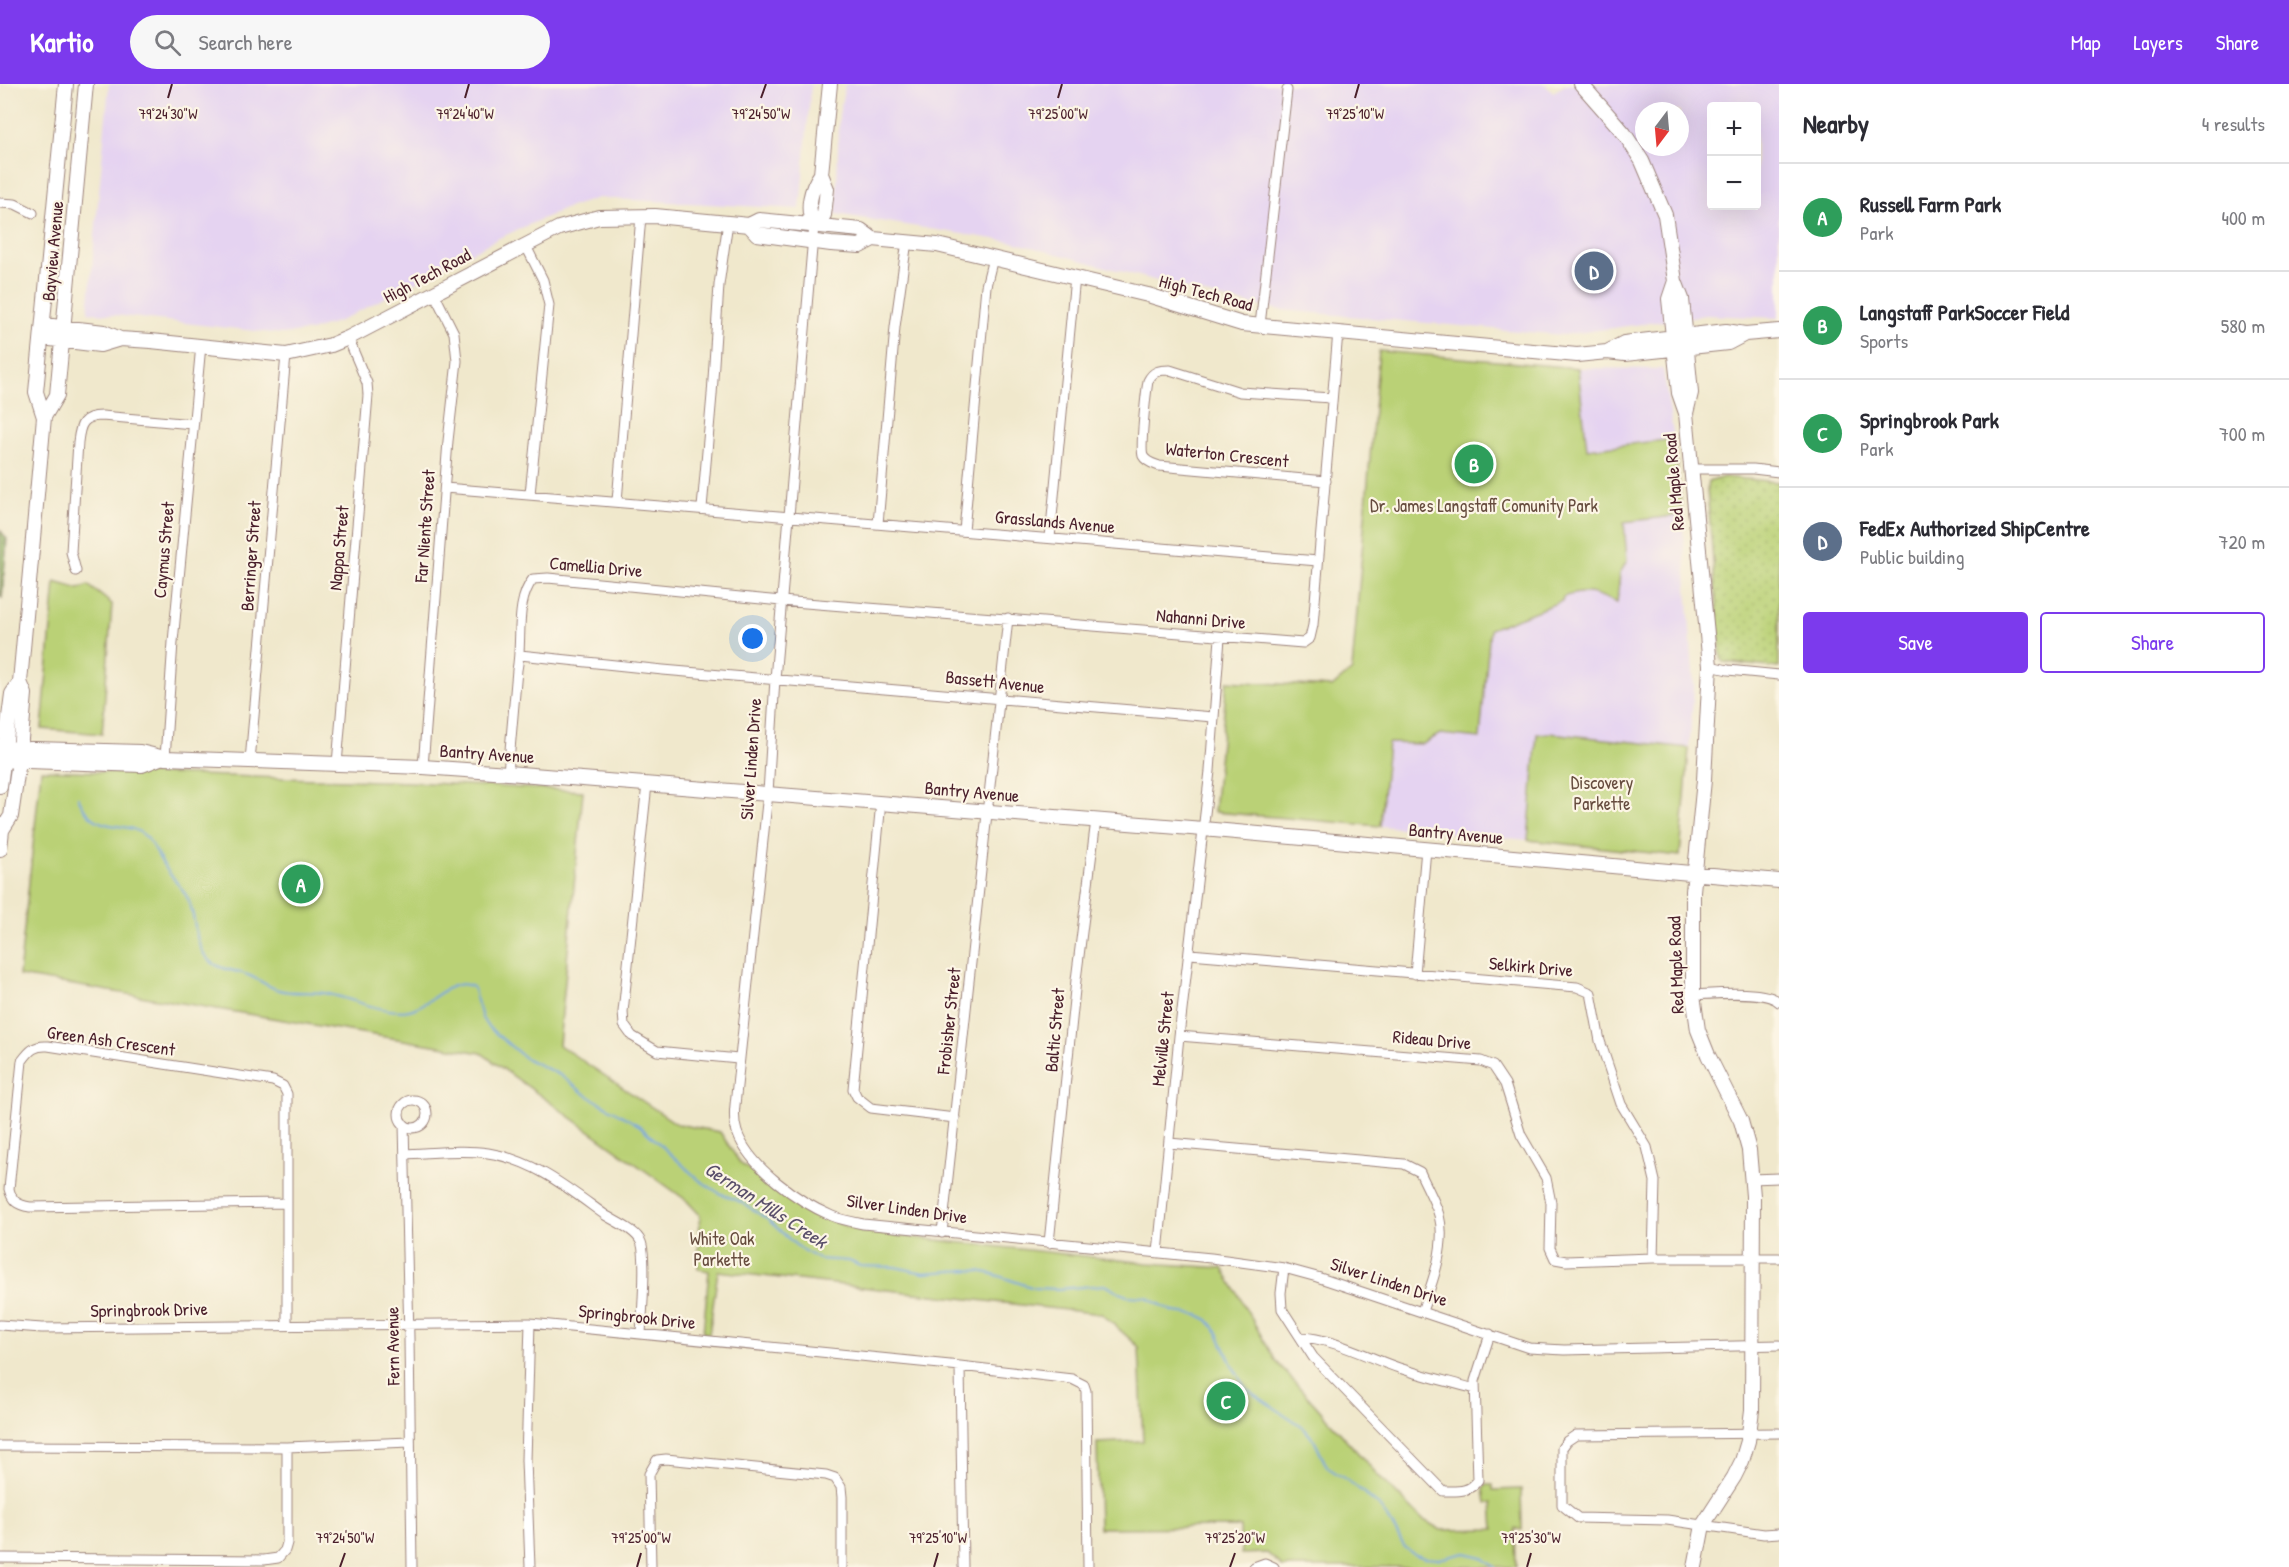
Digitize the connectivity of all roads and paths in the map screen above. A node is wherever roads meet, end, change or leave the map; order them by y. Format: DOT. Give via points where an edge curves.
graph roads {
  1 [pos="66,84"];
  2 [pos="86,84"];
  3 [pos="830,84"];
  4 [pos="1581,84"];
  5 [pos="1287,90"];
  6 [pos="0,203"];
  7 [pos="33,213"];
  8 [pos="641,216"];
  9 [pos="728,222"];
  10 [pos="749,225"];
  11 [pos="814,225"];
  12 [pos="873,239"];
  13 [pos="907,241"];
  14 [pos="813,242"];
  15 [pos="525,244"];
  16 [pos="993,258"];
  17 [pos="1075,277"];
  18 [pos="434,293"];
  19 [pos="1260,325"];
  20 [pos="43,331"];
  21 [pos="1779,331"];
  22 [pos="1338,332"];
  23 [pos="63,333"];
  24 [pos="348,338"];
  25 [pos="1680,342"];
  26 [pos="201,345"];
  27 [pos="286,355"];
  28 [pos="1331,398"];
  29 [pos="44,417"];
  30 [pos="193,424"];
  31 [pos="1691,469"];
  32 [pos="1779,472"];
  33 [pos="1326,481"];
  34 [pos="445,488"];
  35 [pos="530,494"];
  36 [pos="617,501"];
  37 [pos="702,508"];
  38 [pos="789,516"];
  39 [pos="879,524"];
  40 [pos="964,531"];
  41 [pos="1050,538"];
  42 [pos="1318,561"];
  43 [pos="76,571"];
  44 [pos="781,601"];
  45 [pos="1008,618"];
  46 [pos="1220,638"];
  47 [pos="520,655"];
  48 [pos="1710,666"];
  49 [pos="1779,675"];
  50 [pos="775,679"];
  51 [pos="20,682"];
  52 [pos="1000,699"];
  53 [pos="1213,717"];
  54 [pos="2,754"];
  55 [pos="20,755"];
  56 [pos="162,758"];
  57 [pos="250,760"];
  58 [pos="337,764"];
  59 [pos="423,767"];
  60 [pos="508,773"];
  61 [pos="648,784"];
  62 [pos="0,786"];
  63 [pos="768,793"];
  64 [pos="881,802"];
  65 [pos="987,812"];
  66 [pos="1096,820"];
  67 [pos="1,827"];
  68 [pos="1203,829"];
  69 [pos="0,849"];
  70 [pos="1426,849"];
  71 [pos="1694,874"];
  72 [pos="1779,881"];
  73 [pos="1190,954"];
  74 [pos="1415,974"];
  75 [pos="1693,995"];
  76 [pos="1779,1002"];
  77 [pos="1179,1036"];
  78 [pos="738,1059"];
  79 [pos="955,1118"];
  80 [pos="404,1124"];
  81 [pos="1169,1143"];
  82 [pos="405,1154"];
  83 [pos="1779,1178"];
  84 [pos="1751,1179"];
  85 [pos="287,1203"];
  86 [pos="942,1233"];
  87 [pos="1049,1243"];
  88 [pos="1158,1253"];
  89 [pos="1653,1258"];
  90 [pos="1779,1258"];
  91 [pos="1752,1259"];
  92 [pos="1284,1268"];
  93 [pos="1422,1311"];
  94 [pos="530,1323"];
  95 [pos="409,1324"];
  96 [pos="0,1325"];
  97 [pos="287,1325"];
  98 [pos="641,1334"];
  99 [pos="1490,1334"];
  100 [pos="1300,1337"];
  101 [pos="1751,1346"];
  102 [pos="1779,1346"];
  103 [pos="960,1366"];
  104 [pos="1475,1389"];
  105 [pos="1779,1433"];
  106 [pos="1749,1434"];
  107 [pos="410,1442"];
  108 [pos="0,1446"];
  109 [pos="287,1447"];
  110 [pos="1703,1526"];
  111 [pos="1779,1533"];
  112 [pos="0,1558"];
  113 [pos="412,1567"];
  114 [pos="530,1567"];
  115 [pos="651,1567"];
  116 [pos="842,1567"];
  117 [pos="963,1567"];
  118 [pos="1088,1567"];
  119 [pos="1254,1567"];
  120 [pos="1274,1567"];
  121 [pos="1695,1567"];
  1 -- 20 [label="street, Bayview Avenue"];
  2 -- 23 [label="street, Bayview Avenue"];
  3 -- 11 [label="street, Silver Linden Drive" via="821,174 813,185 809,215"];
  4 -- 25 [label="street, Red Maple Road" via="1624,133 1642,161 1665,215 1675,281 1682,299"];
  5 -- 19 [label="street"];
  6 -- 7 [label="street" via="15,204"];
  8 -- 9 [label="street, High Tech Road"];
  8 -- 15 [label="street, High Tech Road" via="599,217 559,228"];
  8 -- 36 [label="street"];
  9 -- 10 [label="street, High Tech Road"];
  9 -- 37 [label="street" via="719,285"];
  10 -- 11 [label="street, High Tech Road" via="759,220"];
  10 -- 14 [label="street, High Tech Road" via="757,234"];
  11 -- 12 [label="street, High Tech Road" via="861,230"];
  11 -- 14 [label="street, Silver Linden Drive"];
  12 -- 13 [label="street, High Tech Road"];
  12 -- 14 [label="street, High Tech Road" via="860,246"];
  13 -- 16 [label="street, High Tech Road"];
  13 -- 39 [label="street" via="895,327"];
  14 -- 38 [label="street, Silver Linden Drive"];
  15 -- 18 [label="street, High Tech Road"];
  15 -- 35 [label="street" via="543,280 549,305"];
  16 -- 17 [label="street, High Tech Road"];
  16 -- 40 [label="street" via="986,286"];
  17 -- 19 [label="street, High Tech Road" via="1242,324"];
  17 -- 41 [label="street"];
  18 -- 24 [label="street, High Tech Road"];
  18 -- 34 [label="street, Far Niente Street" via="454,333 457,361"];
  19 -- 22 [label="street, High Tech Road"];
  20 -- 23 [label="street, High Tech Road"];
  20 -- 29 [label="street, Bayview Avenue" via="36,393"];
  21 -- 25 [label="street, High Tech Road" via="1745,334 1728,343"];
  22 -- 25 [label="street, High Tech Road" via="1577,355 1625,354"];
  22 -- 28 [label="street, Nahanni Drive"];
  23 -- 26 [label="street, High Tech Road" via="104,332 120,339"];
  23 -- 29 [label="street, Bayview Avenue" via="57,395"];
  24 -- 27 [label="street, High Tech Road"];
  24 -- 58 [label="street, Nappa Street" via="367,382 368,394"];
  25 -- 31 [label="street, Red Maple Road" via="1679,393 1686,413"];
  26 -- 27 [label="street, High Tech Road"];
  26 -- 30 [label="street, Caymus Street"];
  27 -- 57 [label="street, Berringer Street"];
  28 -- 33 [label="street, Nahanni Drive"];
  28 -- 33 [label="street, Waterton Crescent" via="1240,392 1160,370 1148,381 1142,443 1146,460 1159,466"];
  29 -- 51 [label="street, Bayview Avenue"];
  30 -- 43 [label="street" via="102,416 83,421 78,442 71,552"];
  30 -- 56 [label="street, Caymus Street"];
  31 -- 32 [label="street"];
  31 -- 48 [label="street, Red Maple Road"];
  33 -- 42 [label="street, Nahanni Drive"];
  34 -- 35 [label="street, Grasslands Avenue"];
  34 -- 59 [label="street, Far Niente Street"];
  35 -- 36 [label="street, Grasslands Avenue"];
  36 -- 37 [label="street, Grasslands Avenue"];
  37 -- 38 [label="street, Grasslands Avenue"];
  38 -- 39 [label="street, Grasslands Avenue"];
  38 -- 44 [label="street, Silver Linden Drive"];
  39 -- 40 [label="street, Grasslands Avenue"];
  40 -- 41 [label="street, Grasslands Avenue"];
  41 -- 42 [label="street, Grasslands Avenue"];
  42 -- 46 [label="street, Nahanni Drive" via="1310,638 1303,643"];
  44 -- 45 [label="street, Nahanni Drive"];
  44 -- 47 [label="street, Camellia Drive" via="533,579 523,597"];
  44 -- 50 [label="street, Silver Linden Drive"];
  45 -- 46 [label="street, Nahanni Drive"];
  45 -- 52 [label="street, Frobisher Street"];
  46 -- 53 [label="street, Melville Street"];
  47 -- 50 [label="street, Bassett Avenue"];
  47 -- 60 [label="street, Camellia Drive"];
  48 -- 49 [label="street"];
  48 -- 71 [label="street, Red Maple Road"];
  50 -- 52 [label="street, Bassett Avenue"];
  50 -- 63 [label="street, Silver Linden Drive"];
  51 -- 54 [label="street, Bayview Avenue" via="12,694"];
  51 -- 55 [label="street, Bayview Avenue" via="25,694"];
  52 -- 53 [label="street, Bassett Avenue"];
  52 -- 65 [label="street, Frobisher Street"];
  53 -- 68 [label="street, Melville Street"];
  54 -- 55 [label="street, Bantry Avenue"];
  54 -- 62 [label="street, Bayview Avenue"];
  55 -- 56 [label="street, Bantry Avenue" via="140,752"];
  55 -- 67 [label="street, Bayview Avenue" via="11,816"];
  56 -- 57 [label="street, Bantry Avenue"];
  57 -- 58 [label="street, Bantry Avenue"];
  58 -- 59 [label="street, Bantry Avenue"];
  59 -- 60 [label="street, Bantry Avenue"];
  60 -- 61 [label="street, Bantry Avenue"];
  61 -- 63 [label="street, Bantry Avenue"];
  61 -- 78 [label="street" via="624,1025 632,1036 657,1052"];
  63 -- 64 [label="street, Bantry Avenue"];
  63 -- 78 [label="street, Silver Linden Drive"];
  64 -- 65 [label="street, Bantry Avenue"];
  64 -- 79 [label="street" via="853,1089 871,1108"];
  65 -- 66 [label="street, Bantry Avenue"];
  65 -- 79 [label="street, Frobisher Street"];
  66 -- 68 [label="street, Bantry Avenue"];
  66 -- 87 [label="street, Baltic Street"];
  67 -- 69 [label="street, Bayview Avenue"];
  68 -- 70 [label="street, Bantry Avenue"];
  68 -- 73 [label="street, Melville Street"];
  70 -- 71 [label="street, Bantry Avenue"];
  70 -- 74 [label="street"];
  71 -- 72 [label="street, Bantry Avenue"];
  71 -- 75 [label="street, Red Maple Road"];
  73 -- 74 [label="street, Selkirk Drive"];
  73 -- 77 [label="street, Melville Street"];
  74 -- 89 [label="street, Selkirk Drive" via="1576,987 1591,993 1600,1041 1621,1104 1647,1148 1654,1181"];
  75 -- 76 [label="street" via="1754,994 1774,997"];
  75 -- 84 [label="street, Red Maple Road" via="1698,1030 1741,1121 1749,1149"];
  77 -- 81 [label="street, Melville Street"];
  77 -- 89 [label="street, Rideau Drive" via="1481,1061 1493,1066 1505,1084 1521,1136 1546,1178 1551,1203 1550,1248 1555,1259"];
  78 -- 86 [label="street, Silver Linden Drive" via="734,1122 749,1156 759,1166 832,1216 863,1224"];
  79 -- 86 [label="street, Frobisher Street"];
  80 -- 82 [label="street, Fern Avenue"];
  81 -- 88 [label="street, Melville Street"];
  81 -- 93 [label="street" via="1404,1164 1420,1172 1440,1215 1436,1276"];
  82 -- 95 [label="street, Fern Avenue"];
  82 -- 98 [label="street" via="487,1153 512,1159 552,1177 634,1233 641,1240 644,1257"];
  83 -- 84 [label="street"];
  84 -- 91 [label="street, Red Maple Road"];
  85 -- 85 [label="street, Green Ash Crescent" via="288,1094 283,1086 273,1081 48,1046 30,1050 22,1061 9,1189 18,1205"];
  85 -- 97 [label="street, Green Ash Crescent"];
  86 -- 87 [label="street, Silver Linden Drive"];
  87 -- 88 [label="street, Silver Linden Drive"];
  88 -- 92 [label="street, Silver Linden Drive"];
  89 -- 91 [label="street, Rideau Drive"];
  90 -- 91 [label="street, Rideau Drive"];
  91 -- 101 [label="street, Red Maple Road"];
  92 -- 93 [label="street, Silver Linden Drive"];
  92 -- 100 [label="street" via="1280,1302"];
  93 -- 99 [label="street, Silver Linden Drive"];
  94 -- 95 [label="street, Springbrook Drive"];
  94 -- 98 [label="street, Springbrook Drive"];
  94 -- 114 [label="street" via="526,1460"];
  95 -- 97 [label="street, Springbrook Drive"];
  95 -- 107 [label="street, Fern Avenue"];
  96 -- 97 [label="street, Springbrook Drive" via="42,1328"];
  98 -- 103 [label="street, Springbrook Drive"];
  99 -- 101 [label="street, Silver Linden Drive" via="1529,1348 1563,1350"];
  99 -- 104 [label="street"];
  100 -- 104 [label="street"];
  100 -- 104 [label="street" via="1323,1368 1443,1491 1466,1491 1478,1480"];
  101 -- 102 [label="street, Silver Linden Drive"];
  101 -- 106 [label="street, Red Maple Road"];
  103 -- 117 [label="street"];
  103 -- 118 [label="street, Springbrook Drive" via="1066,1378 1084,1385"];
  105 -- 106 [label="street"];
  106 -- 110 [label="street, Red Maple Road" via="1734,1478"];
  106 -- 110 [label="street" via="1576,1435 1562,1448 1562,1505 1578,1518 1667,1520"];
  107 -- 109 [label="street"];
  107 -- 113 [label="street, Fern Avenue"];
  108 -- 109 [label="street"];
  109 -- 112 [label="street" via="287,1543 279,1558"];
  110 -- 111 [label="street"];
  110 -- 121 [label="street, Red Maple Road"];
  115 -- 116 [label="street" via="649,1474 657,1460 666,1459 835,1478 842,1497"];
  119 -- 120 [label="street" via="1265,1563"];
}
